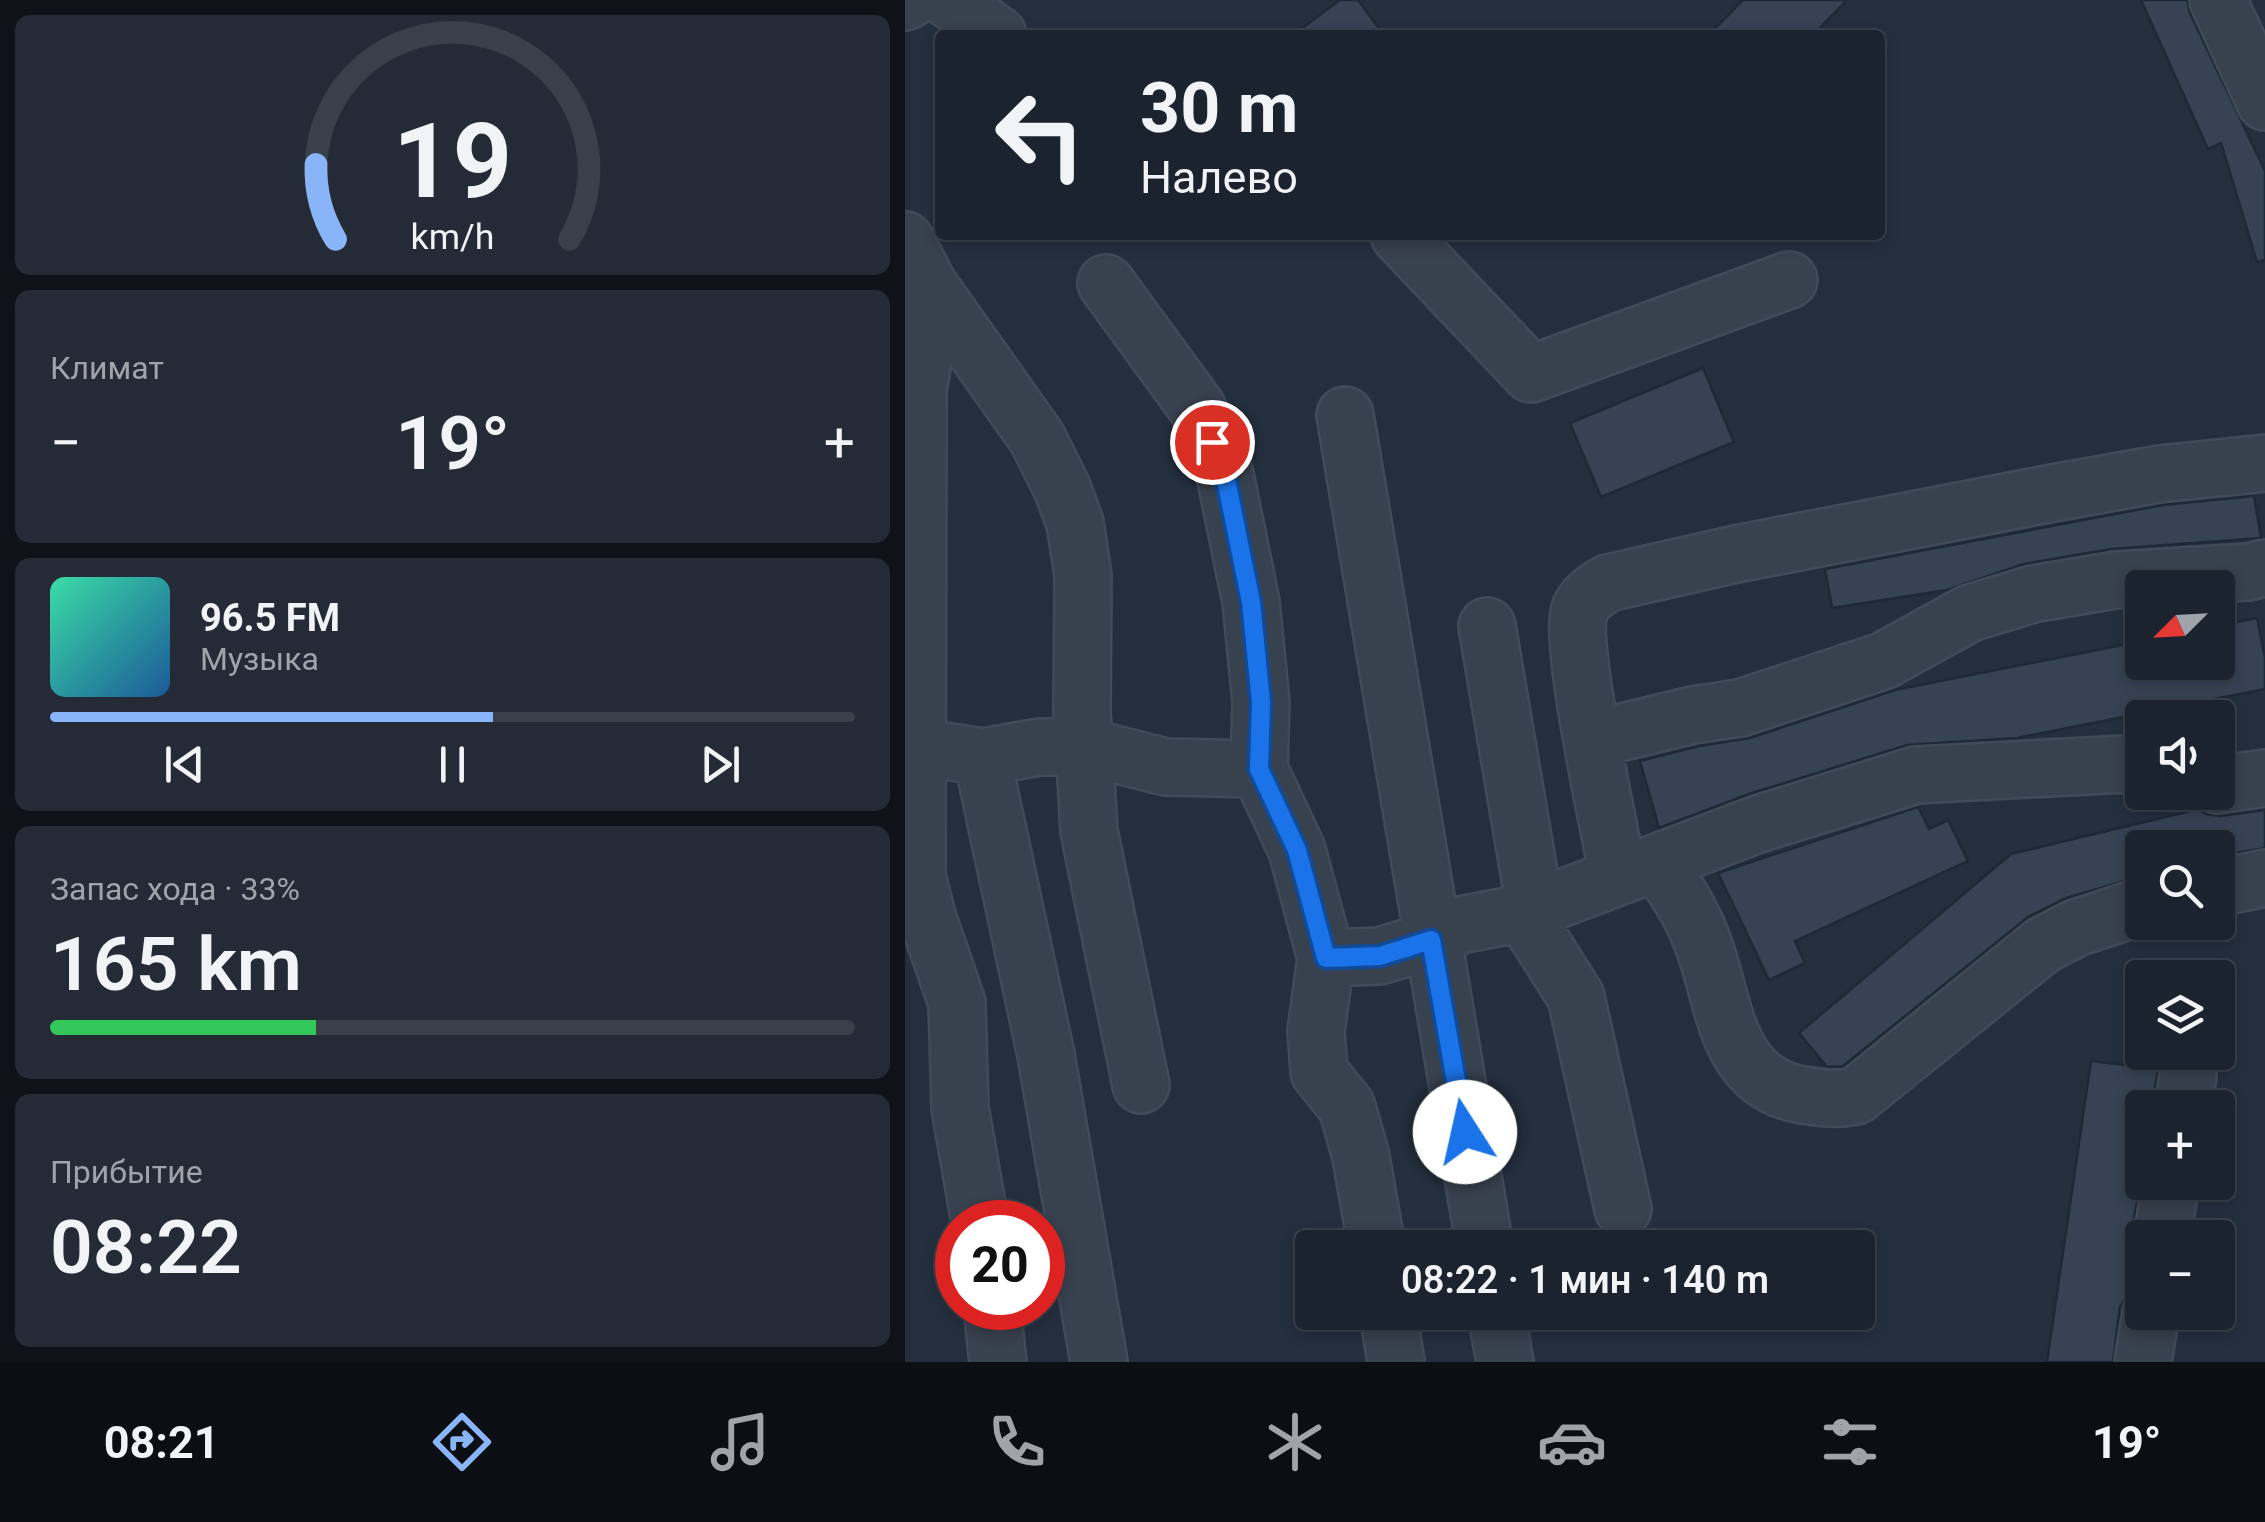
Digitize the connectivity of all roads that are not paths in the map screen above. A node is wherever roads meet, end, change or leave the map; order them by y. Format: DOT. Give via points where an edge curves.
graph roads {
  1 [pos="949,0"];
  2 [pos="2218,0"];
  3 [pos="991,30"];
  4 [pos="2265,102"];
  5 [pos="1404,240"];
  6 [pos="916,262"];
  7 [pos="1789,280"];
  8 [pos="1106,283"];
  9 [pos="911,394"];
  10 [pos="1345,415"];
  11 [pos="2265,463"];
  12 [pos="2265,568"];
  13 [pos="1487,626"];
  14 [pos="1594,739"];
  15 [pos="915,747"];
  16 [pos="1087,747"];
  17 [pos="982,757"];
  18 [pos="2125,764"];
  19 [pos="1259,769"];
  20 [pos="2265,778"];
  21 [pos="2235,782"];
  22 [pos="1637,870"];
  23 [pos="2265,878"];
  24 [pos="2235,884"];
  25 [pos="1529,911"];
  26 [pos="2125,912"];
  27 [pos="1431,940"];
  28 [pos="1326,958"];
  29 [pos="1141,1085"];
  30 [pos="976,1200"];
  31 [pos="1623,1210"];
  32 [pos="1374,1230"];
  33 [pos="1482,1230"];
  34 [pos="995,1330"];
  35 [pos="1391,1330"];
  36 [pos="1499,1330"];
  37 [pos="2148,1330"];
  38 [pos="998,1362"];
  39 [pos="1099,1362"];
  40 [pos="1396,1362"];
  41 [pos="1505,1362"];
  42 [pos="2143,1362"];
  1 -- 3 [label="lane"];
  2 -- 4 [label="lane"];
  5 -- 7 [label="lane" via="1531,374"];
  6 -- 9 [label="lane" via="928,331"];
  6 -- 16 [label="lane" via="1037,438 1075,524 1083,575"];
  8 -- 19 [label="lane" via="1198,409 1225,475 1251,602 1261,702"];
  9 -- 15 [label="lane"];
  10 -- 27 [label="lane"];
  11 -- 14 [label="lane" via="2053,493 1608,583 1580,609 1579,653"];
  12 -- 14 [label="lane" via="2033,594 1970,613 1883,661 1740,708"];
  13 -- 25 [label="lane"];
  14 -- 22 [label="lane"];
  15 -- 17 [label="lane"];
  15 -- 30 [label="lane" via="917,876 957,1003 961,1108"];
  16 -- 17 [label="lane"];
  16 -- 19 [label="lane" via="1166,767"];
  16 -- 29 [label="lane" via="1089,831"];
  17 -- 39 [label="lane" via="1046,1055"];
  18 -- 22 [label="lane" via="1917,775"];
  19 -- 28 [label="lane" via="1297,850"];
  20 -- 21 [label="lane"];
  22 -- 25 [label="lane"];
  22 -- 26 [label="lane" via="1691,912 1738,1052 1759,1077 1778,1091 1833,1100 1856,1096 2043,945"];
  23 -- 24 [label="lane"];
  25 -- 27 [label="lane" via="1459,925"];
  25 -- 31 [label="lane" via="1575,997"];
  27 -- 28 [label="lane" via="1380,956"];
  27 -- 33 [label="lane"];
  28 -- 32 [label="lane" via="1316,1031 1319,1072 1347,1108"];
  34 -- 38 [label="lane"];
  35 -- 40 [label="lane"];
  36 -- 41 [label="lane"];
  37 -- 42 [label="lane"];
}
